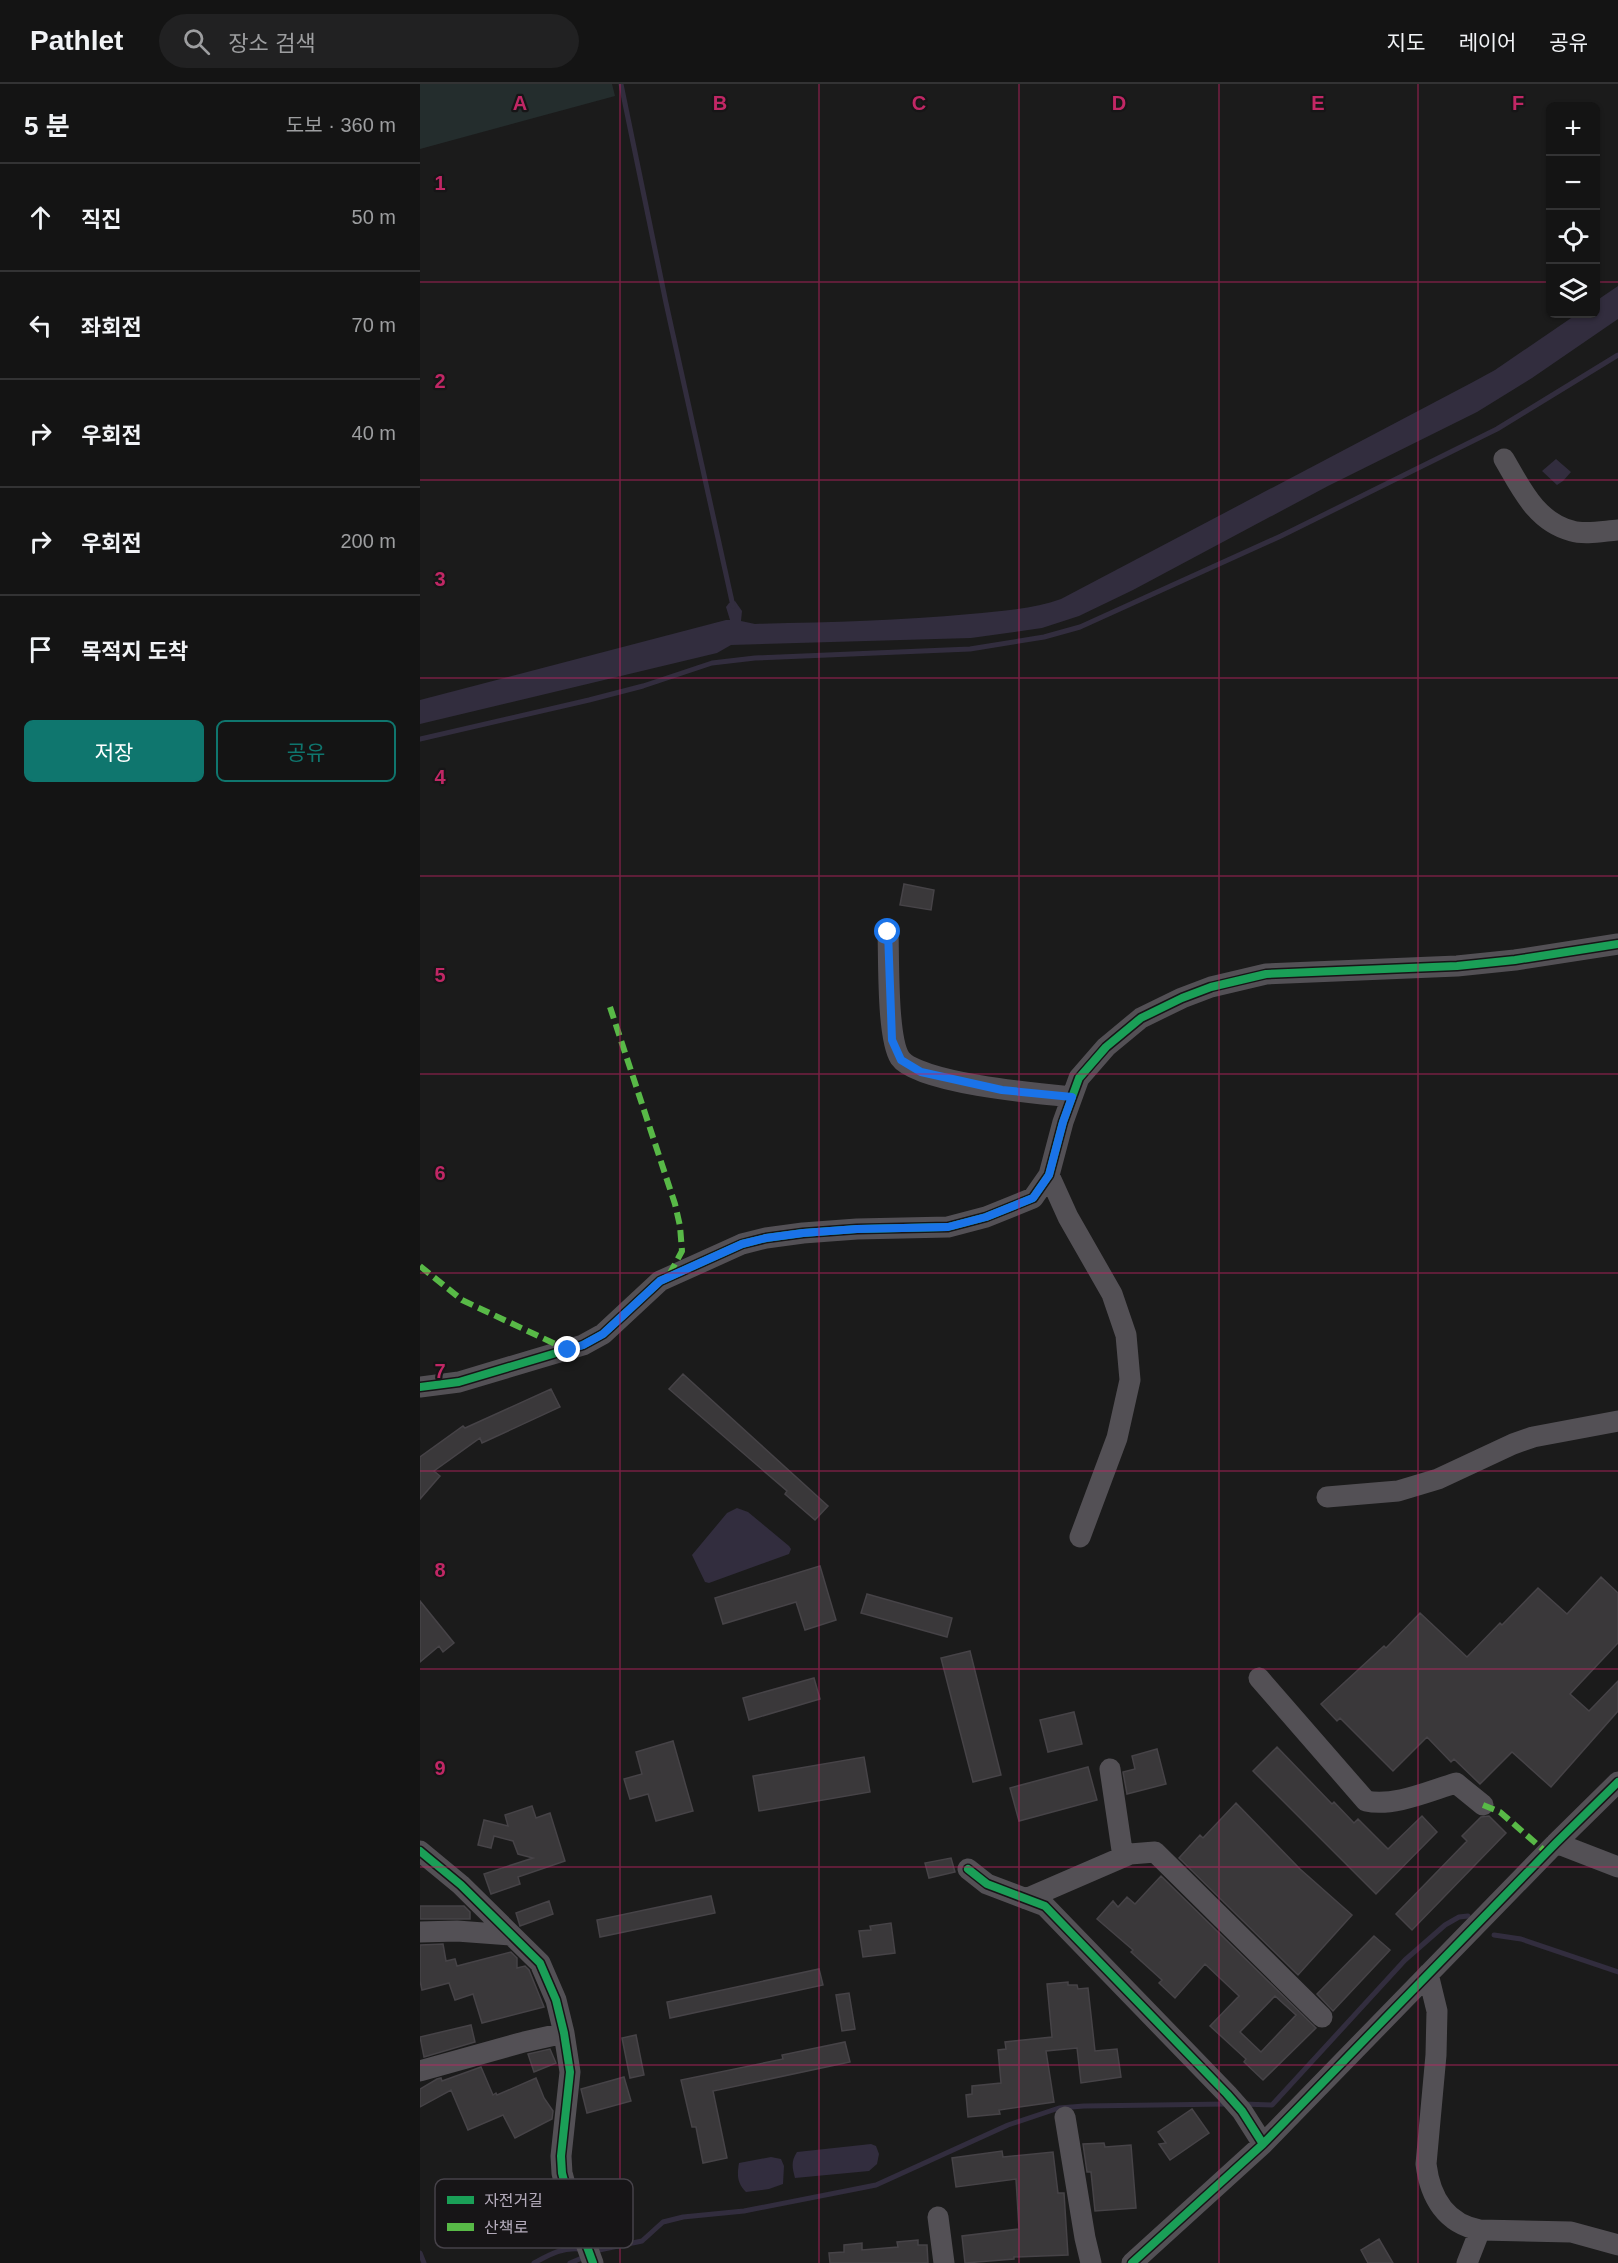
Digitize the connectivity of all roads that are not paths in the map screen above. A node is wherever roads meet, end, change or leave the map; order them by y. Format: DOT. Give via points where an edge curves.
graph roads {
  1 [pos="1504,459"];
  2 [pos="1618,530"];
  3 [pos="888,932"];
  4 [pos="1618,944"];
  5 [pos="1072,1097"];
  6 [pos="1049,1175"];
  7 [pos="420,1387"];
  8 [pos="1618,1421"];
  9 [pos="1327,1497"];
  10 [pos="1080,1537"];
  11 [pos="1259,1678"];
  12 [pos="1110,1769"];
  13 [pos="1618,1782"];
  14 [pos="1483,1805"];
  15 [pos="1556,1843"];
  16 [pos="420,1851"];
  17 [pos="1123,1857"];
  18 [pos="1618,1867"];
  19 [pos="968,1869"];
  20 [pos="1026,1899"];
  21 [pos="420,1932"];
  22 [pos="511,1935"];
  23 [pos="1428,1974"];
  24 [pos="1322,2017"];
  25 [pos="564,2033"];
  26 [pos="420,2071"];
  27 [pos="1065,2117"];
  28 [pos="1263,2144"];
  29 [pos="564,2179"];
  30 [pos="938,2217"];
  31 [pos="1480,2230"];
  32 [pos="1618,2245"];
  33 [pos="588,2248"];
  34 [pos="593,2263"];
  35 [pos="944,2263"];
  36 [pos="1091,2263"];
  37 [pos="1132,2263"];
  38 [pos="1467,2263"];
  1 -- 2 [label="street" via="1537,512 1556,525 1572,532"];
  3 -- 5 [label="street" via="892,1040 901,1060 921,1072 1002,1090"];
  4 -- 5 [label="street" via="1457,966 1266,974 1211,987 1141,1018 1106,1047 1079,1078"];
  5 -- 6 [label="street"];
  6 -- 7 [label="street" via="1033,1198 948,1227 803,1233 742,1244 660,1281 603,1334 583,1345 459,1382"];
  6 -- 10 [label="street" via="1112,1294 1126,1335 1130,1380 1117,1438"];
  8 -- 9 [label="street" via="1533,1437 1438,1479 1398,1491"];
  11 -- 14 [label="street" via="1366,1801 1406,1798 1456,1783"];
  12 -- 17 [label="street"];
  13 -- 15 [label="street"];
  15 -- 18 [label="street"];
  15 -- 23 [label="street"];
  16 -- 22 [label="street"];
  17 -- 20 [label="street"];
  17 -- 24 [label="street" via="1155,1852 1160,1856"];
  19 -- 20 [label="street" via="987,1884"];
  20 -- 28 [label="street" via="1045,1906 1219,2085"];
  21 -- 22 [label="street"];
  22 -- 25 [label="street" via="540,1963 556,2000"];
  23 -- 28 [label="street"];
  23 -- 31 [label="street" via="1437,2011 1428,2180 1449,2217 1467,2228"];
  25 -- 26 [label="street"];
  25 -- 29 [label="street" via="570,2072 561,2156"];
  27 -- 36 [label="street"];
  28 -- 37 [label="street"];
  30 -- 35 [label="street"];
  31 -- 32 [label="street" via="1571,2232"];
  31 -- 38 [label="street"];
  33 -- 34 [label="street"];
}
